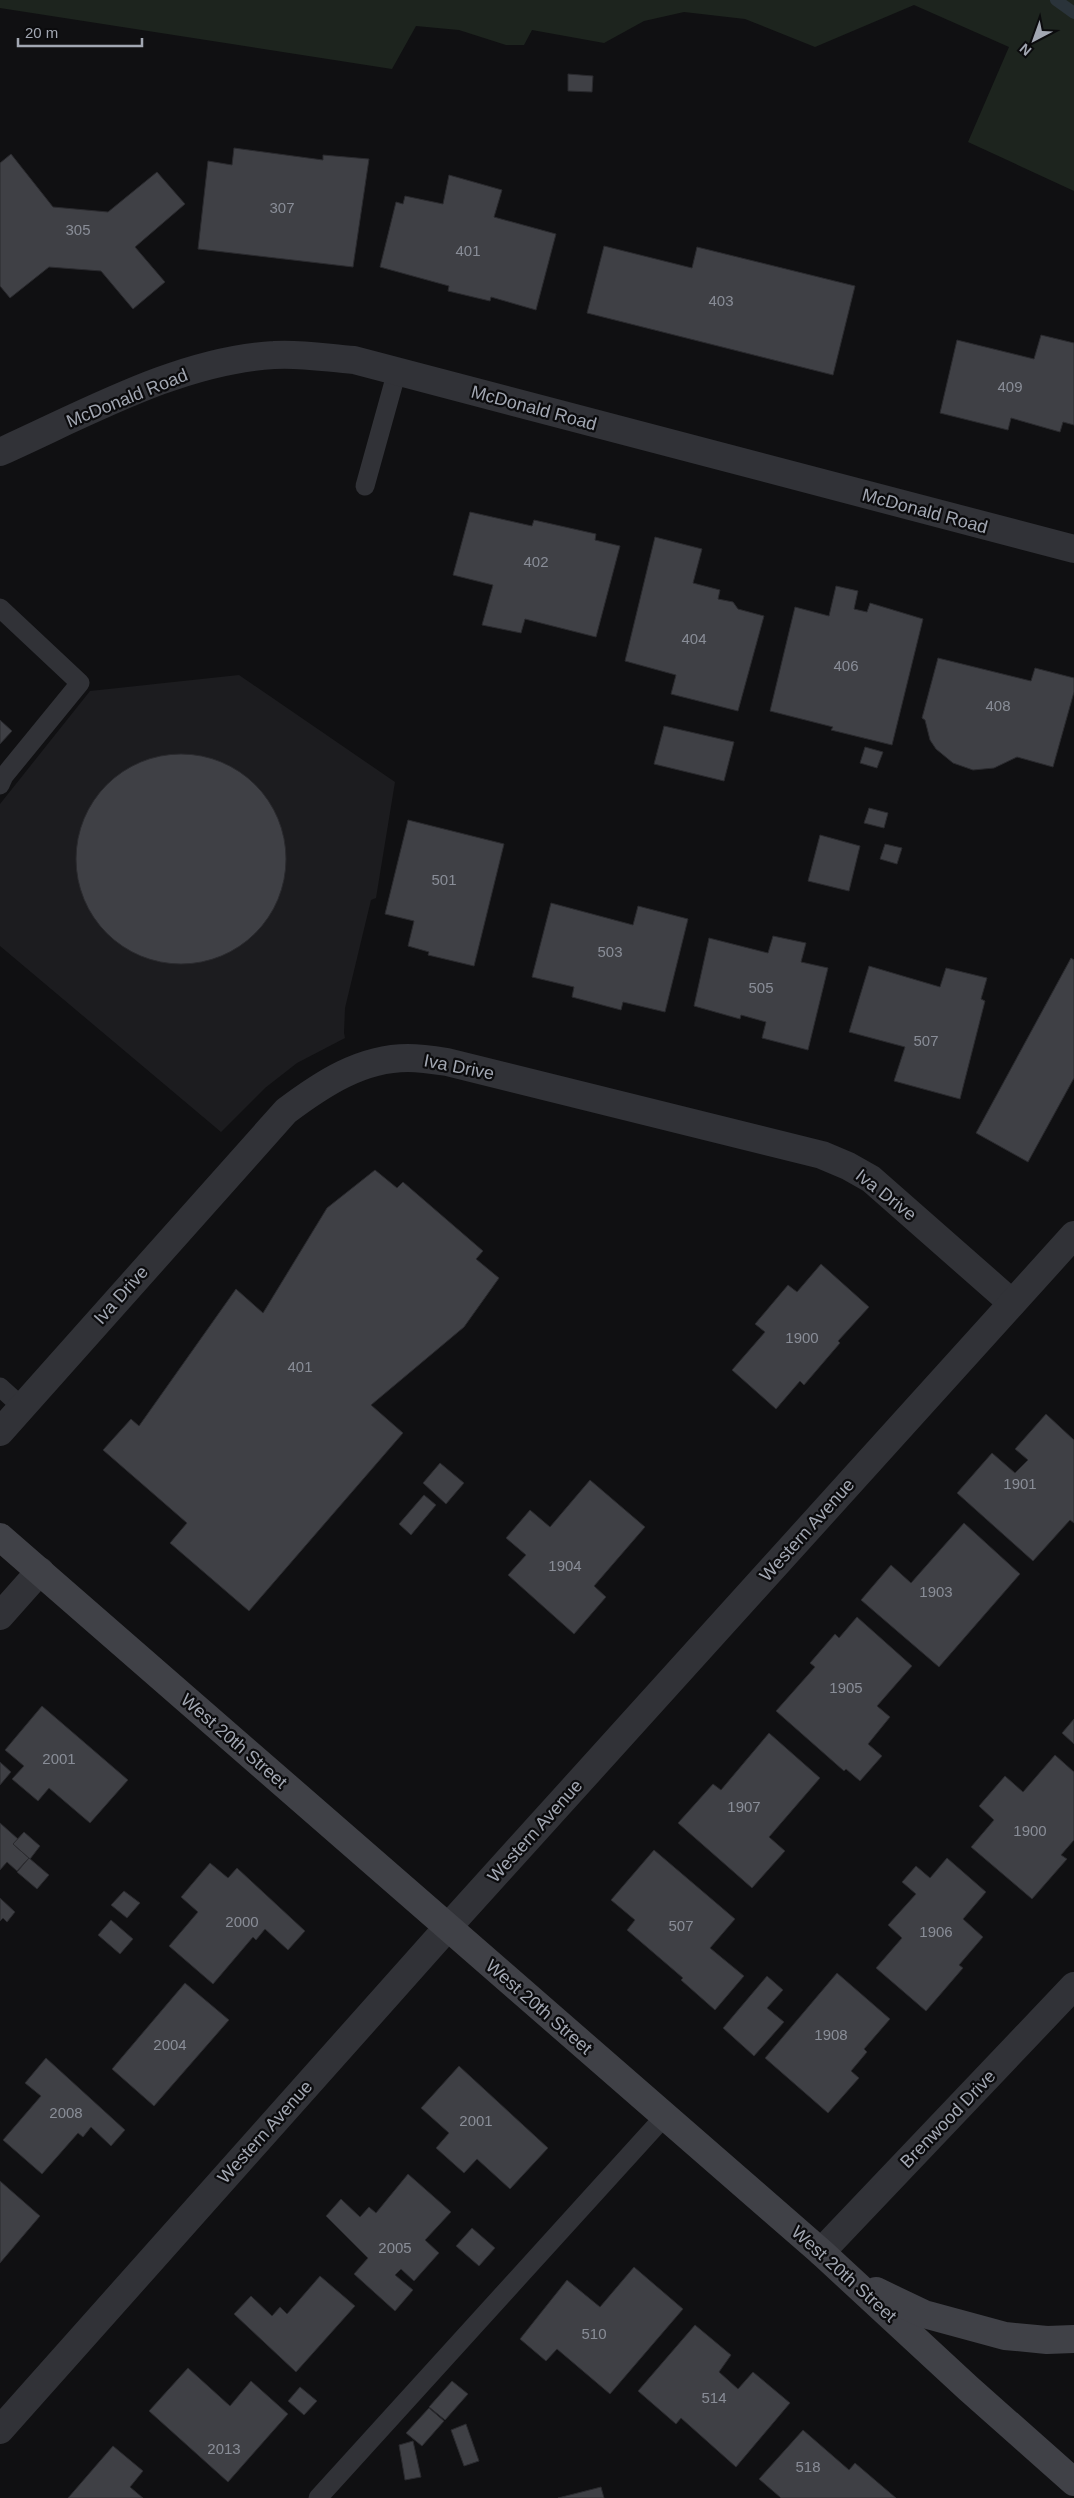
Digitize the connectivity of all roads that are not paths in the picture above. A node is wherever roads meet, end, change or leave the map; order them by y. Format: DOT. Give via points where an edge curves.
graph roads {
  1 [pos="397,371"];
  2 [pos="0,452"];
  3 [pos="365,486"];
  4 [pos="1074,550"];
  5 [pos="0,608"];
  6 [pos="0,785"];
  7 [pos="1074,1235"];
  8 [pos="1012,1304"];
  9 [pos="0,1387"];
  10 [pos="22,1407"];
  11 [pos="0,1432"];
  12 [pos="0,1537"];
  13 [pos="40,1571"];
  14 [pos="0,1616"];
  15 [pos="448,1927"];
  16 [pos="1074,1986"];
  17 [pos="664,2117"];
  18 [pos="822,2252"];
  19 [pos="853,2280"];
  20 [pos="1074,2339"];
  21 [pos="0,2430"];
  22 [pos="1074,2483"];
  23 [pos="318,2498"];
  24 [pos="1061,2498"];
  1 -- 2 [label="street, McDonald Road" via="354,360 309,356 274,355 234,360 145,387"];
  1 -- 3 [label="lane"];
  1 -- 4 [label="street, McDonald Road"];
  5 -- 6 [label="lane" via="80,683"];
  7 -- 8 [label="street, Western Avenue"];
  8 -- 10 [label="street, Iva Drive" via="893,1197 848,1166 822,1155 447,1062 408,1058 384,1060 343,1074 286,1111"];
  8 -- 15 [label="street, Western Avenue"];
  9 -- 10 [label="lane"];
  10 -- 11 [label="street, Iva Drive"];
  12 -- 13 [label="main road, West 20th Street"];
  13 -- 14 [label="street"];
  13 -- 15 [label="main road, West 20th Street"];
  15 -- 17 [label="main road, West 20th Street"];
  15 -- 21 [label="street, Western Avenue"];
  16 -- 18 [label="street, Brenwood Drive"];
  17 -- 18 [label="main road, West 20th Street"];
  17 -- 23 [label="lane"];
  18 -- 19 [label="main road, West 20th Street"];
  19 -- 20 [label="main road" via="924,2314 1005,2336"];
  19 -- 22 [label="main road, West 20th Street"];
  22 -- 24 [label="main road"];
}
